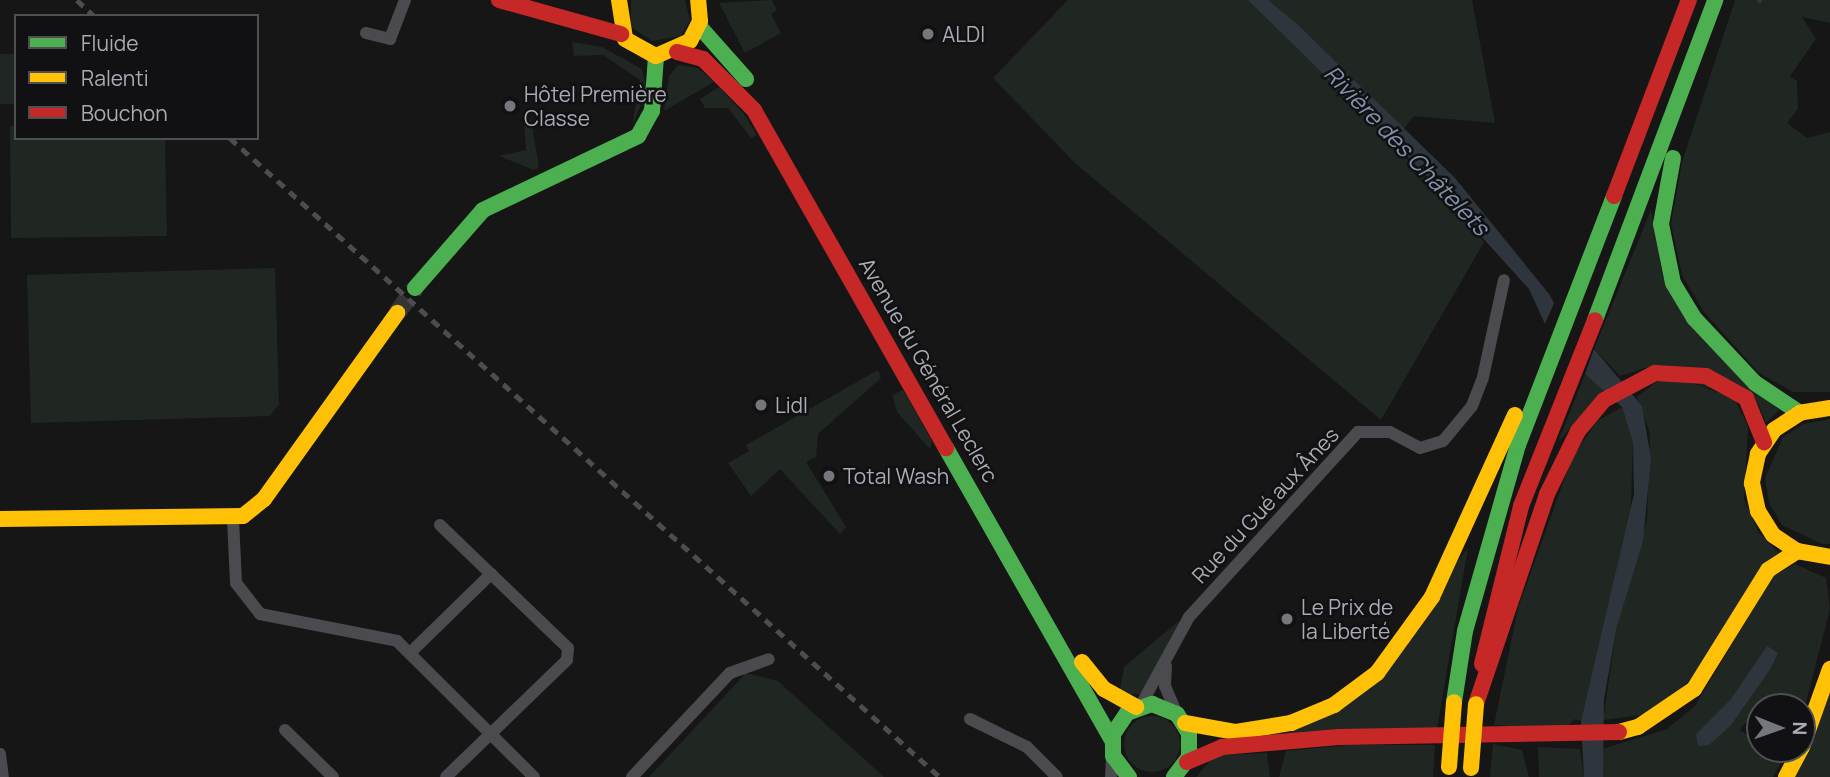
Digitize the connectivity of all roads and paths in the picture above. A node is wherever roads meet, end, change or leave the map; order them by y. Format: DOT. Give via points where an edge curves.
graph roads {
  1 [pos="405,0"];
  2 [pos="499,0"];
  3 [pos="530,0"];
  4 [pos="619,0"];
  5 [pos="698,0"];
  6 [pos="1689,0"];
  7 [pos="1715,0"];
  8 [pos="1725,0"];
  9 [pos="699,26"];
  10 [pos="366,33"];
  11 [pos="621,34"];
  12 [pos="677,52"];
  13 [pos="656,56"];
  14 [pos="1504,280"];
  15 [pos="415,288"];
  16 [pos="397,313"];
  17 [pos="1553,355"];
  18 [pos="1830,408"];
  19 [pos="1800,413"];
  20 [pos="1764,442"];
  21 [pos="0,519"];
  22 [pos="233,519"];
  23 [pos="440,525"];
  24 [pos="1797,551"];
  25 [pos="1828,561"];
  26 [pos="491,574"];
  27 [pos="411,652"];
  28 [pos="1169,652"];
  29 [pos="769,659"];
  30 [pos="1830,669"];
  31 [pos="1476,704"];
  32 [pos="1138,707"];
  33 [pos="1816,708"];
  34 [pos="970,719"];
  35 [pos="1181,719"];
  36 [pos="285,730"];
  37 [pos="491,732"];
  38 [pos="1112,745"];
  39 [pos="0,754"];
  40 [pos="1183,771"];
  41 [pos="1449,772"];
  42 [pos="1471,773"];
  43 [pos="3,777"];
  44 [pos="333,777"];
  45 [pos="446,777"];
  46 [pos="534,777"];
  47 [pos="632,777"];
  48 [pos="1057,777"];
  49 [pos="1111,777"];
  50 [pos="1129,777"];
  1 -- 10 [label="street" via="390,39"];
  2 -- 11 [label="main road"];
  3 -- 4 [label="main road" via="586,13"];
  4 -- 11 [label="main road"];
  5 -- 9 [label="main road"];
  6 -- 17 [label="main road"];
  7 -- 31 [label="main road" via="1660,158 1521,506"];
  8 -- 19 [label="main road" via="1664,190 1663,254 1694,318 1755,383"];
  9 -- 12 [label="main road"];
  9 -- 32 [label="main road, Avenue du Général Leclerc" via="770,113 1084,665 1112,696"];
  11 -- 13 [label="main road" via="638,51"];
  12 -- 13 [label="main road"];
  12 -- 38 [label="main road, Avenue du Général Leclerc" via="703,59 754,110"];
  13 -- 15 [label="main road" via="656,96 638,135 483,210 449,242"];
  14 -- 28 [label="street, Rue du Gué aux Ânes" via="1483,377 1472,406 1443,441 1420,448 1390,432 1358,432 1201,602"];
  16 -- 22 [label="main road" via="264,499"];
  17 -- 35 [label="main road, Avenue du Général Leclerc" via="1537,366 1432,597 1377,673 1334,705 1291,723 1236,732"];
  17 -- 41 [label="main road, bridge" via="1493,521 1454,702"];
  18 -- 19 [label="main road"];
  19 -- 20 [label="main road"];
  20 -- 24 [label="main road" via="1753,468 1755,504 1768,530"];
  20 -- 31 [label="main road" via="1754,409 1729,385 1689,372 1648,375 1604,400 1578,431 1547,494"];
  21 -- 22 [label="main road"];
  22 -- 27 [label="street" via="236,583 260,614 381,636"];
  23 -- 26 [label="street"];
  24 -- 25 [label="main road"];
  24 -- 40 [label="main road" via="1768,570 1715,662 1684,699 1646,724 1601,736 1339,737 1222,747"];
  26 -- 27 [label="street"];
  26 -- 37 [label="street" via="568,648 567,660"];
  27 -- 37 [label="street"];
  28 -- 32 [label="street, Rue du Gué aux Ânes"];
  28 -- 35 [label="street, Rue du Gué aux Ânes" via="1166,686"];
  29 -- 47 [label="street" via="730,673"];
  30 -- 33 [label="main road"];
  31 -- 42 [label="main road, bridge"];
  32 -- 35 [label="main road, Avenue du Général Leclerc"];
  32 -- 38 [label="main road" via="1119,720"];
  34 -- 48 [label="street" via="1027,747"];
  35 -- 40 [label="main road" via="1191,743"];
  36 -- 44 [label="street"];
  37 -- 45 [label="street"];
  37 -- 46 [label="street"];
  38 -- 49 [label="street"];
  38 -- 50 [label="main road, Avenue du Général Leclerc"];
  39 -- 43 [label="street"];
}
